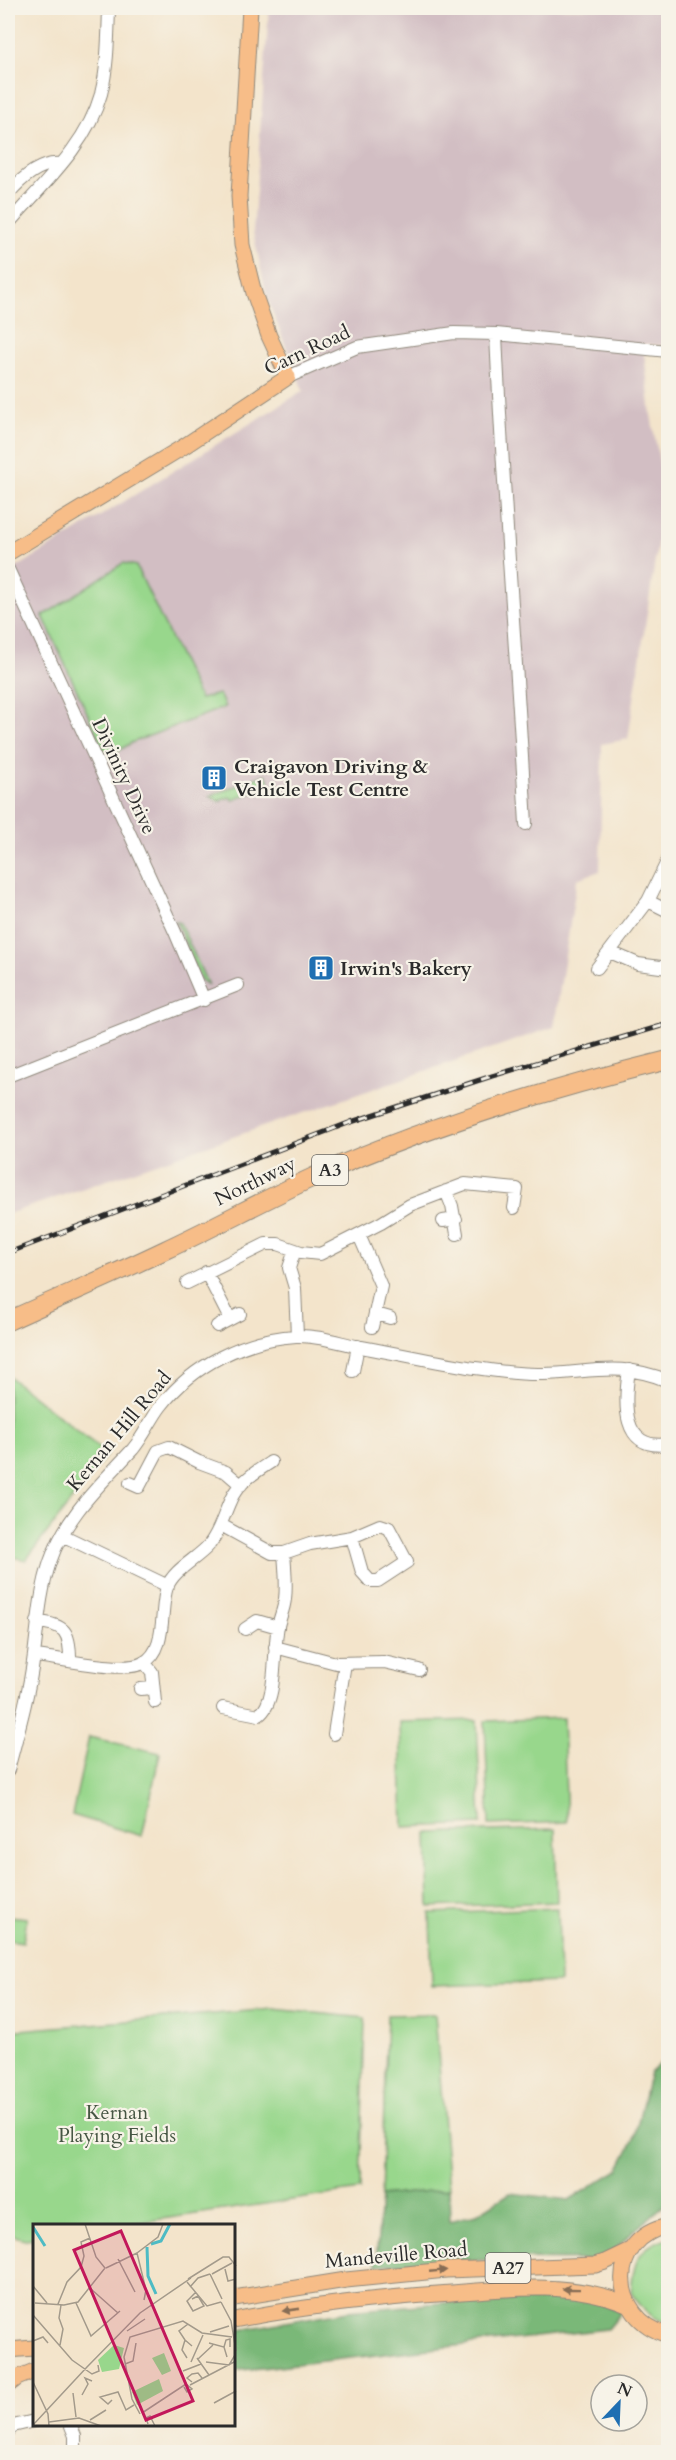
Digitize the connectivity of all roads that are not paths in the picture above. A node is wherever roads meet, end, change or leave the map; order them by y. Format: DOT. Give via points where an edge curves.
graph roads {
  1 [pos="109,8"];
  2 [pos="250,8"];
  3 [pos="60,164"];
  4 [pos="8,194"];
  5 [pos="8,224"];
  6 [pos="496,334"];
  7 [pos="669,351"];
  8 [pos="288,378"];
  9 [pos="8,552"];
  10 [pos="8,569"];
  11 [pos="526,824"];
  12 [pos="669,860"];
  13 [pos="648,902"];
  14 [pos="669,911"];
  15 [pos="610,952"];
  16 [pos="597,968"];
  17 [pos="669,968"];
  18 [pos="238,985"];
  19 [pos="204,1000"];
  20 [pos="669,1060"];
  21 [pos="8,1076"];
  22 [pos="446,1191"];
  23 [pos="514,1208"];
  24 [pos="456,1219"];
  25 [pos="443,1221"];
  26 [pos="457,1234"];
  27 [pos="359,1235"];
  28 [pos="295,1250"];
  29 [pos="206,1272"];
  30 [pos="187,1283"];
  31 [pos="376,1314"];
  32 [pos="390,1318"];
  33 [pos="8,1321"];
  34 [pos="218,1326"];
  35 [pos="372,1327"];
  36 [pos="297,1336"];
  37 [pos="358,1346"];
  38 [pos="629,1370"];
  39 [pos="353,1371"];
  40 [pos="669,1381"];
  41 [pos="669,1444"];
  42 [pos="271,1462"];
  43 [pos="130,1483"];
  44 [pos="242,1485"];
  45 [pos="221,1526"];
  46 [pos="62,1535"];
  47 [pos="352,1537"];
  48 [pos="284,1553"];
  49 [pos="168,1586"];
  50 [pos="37,1622"];
  51 [pos="278,1627"];
  52 [pos="245,1631"];
  53 [pos="275,1647"];
  54 [pos="34,1656"];
  55 [pos="70,1659"];
  56 [pos="144,1662"];
  57 [pos="345,1663"];
  58 [pos="419,1670"];
  59 [pos="153,1688"];
  60 [pos="140,1689"];
  61 [pos="155,1702"];
  62 [pos="223,1708"];
  63 [pos="338,1727"];
  64 [pos="8,1770"];
  65 [pos="669,2216"];
  66 [pos="661,2228"];
  67 [pos="632,2248"];
  68 [pos="236,2298"];
  69 [pos="627,2304"];
  70 [pos="236,2320"];
  71 [pos="669,2335"];
  72 [pos="33,2348"];
  73 [pos="8,2350"];
  74 [pos="33,2371"];
  75 [pos="8,2385"];
  76 [pos="33,2421"];
  77 [pos="71,2427"];
  78 [pos="8,2432"];
  79 [pos="75,2452"];
  1 -- 3 [label="street" via="107,58 97,105 83,134"];
  2 -- 8 [label="main road" via="239,196 242,245 254,293"];
  3 -- 4 [label="street" via="38,168"];
  3 -- 5 [label="street"];
  6 -- 7 [label="street, Carn Road"];
  6 -- 8 [label="street, Carn Road" via="443,334 357,347"];
  6 -- 11 [label="street"];
  8 -- 9 [label="main road, Carn Road" via="183,447"];
  10 -- 19 [label="street, Divinity Drive"];
  12 -- 13 [label="street"];
  13 -- 14 [label="street"];
  13 -- 15 [label="street"];
  15 -- 16 [label="street"];
  15 -- 17 [label="street" via="638,964"];
  18 -- 19 [label="street"];
  19 -- 21 [label="street"];
  20 -- 33 [label="highway, Northway / A3" via="536,1095 389,1146"];
  22 -- 23 [label="street" via="465,1184 517,1189"];
  22 -- 24 [label="street"];
  22 -- 27 [label="street" via="410,1205"];
  24 -- 25 [label="street"];
  24 -- 26 [label="street"];
  27 -- 28 [label="street" via="320,1254"];
  27 -- 31 [label="street" via="381,1286"];
  28 -- 29 [label="street" via="266,1244"];
  28 -- 36 [label="street" via="289,1268 295,1288"];
  29 -- 30 [label="street"];
  29 -- 34 [label="street" via="235,1317"];
  31 -- 32 [label="street"];
  31 -- 35 [label="street"];
  36 -- 37 [label="street, Kernan Hill Road"];
  36 -- 46 [label="street, Kernan Hill Road" via="240,1348 212,1361 177,1388 134,1448 92,1491"];
  37 -- 38 [label="street, Kernan Hill Road" via="509,1371 543,1374"];
  37 -- 39 [label="street"];
  38 -- 40 [label="street, Kernan Hill Road"];
  38 -- 41 [label="street" via="628,1423 638,1438 649,1444"];
  42 -- 44 [label="street"];
  43 -- 44 [label="street" via="139,1487 158,1451 169,1447 226,1472"];
  44 -- 45 [label="street" via="234,1494"];
  45 -- 48 [label="street" via="272,1553"];
  45 -- 49 [label="street" via="209,1545"];
  46 -- 49 [label="street"];
  46 -- 50 [label="street, Kernan Hill Road" via="49,1565"];
  47 -- 47 [label="street" via="380,1525 389,1528 407,1562 378,1581 370,1581 362,1572"];
  47 -- 48 [label="street"];
  48 -- 51 [label="street" via="285,1601"];
  49 -- 56 [label="street" via="157,1649"];
  50 -- 54 [label="street, Kernan Hill Road"];
  50 -- 55 [label="street" via="61,1627 70,1645"];
  51 -- 52 [label="street" via="257,1621"];
  51 -- 53 [label="street"];
  53 -- 57 [label="street"];
  53 -- 62 [label="street" via="272,1685 262,1714"];
  54 -- 55 [label="street"];
  54 -- 64 [label="street, Kernan Hill Road"];
  55 -- 56 [label="street" via="129,1668"];
  56 -- 59 [label="street" via="152,1672"];
  57 -- 58 [label="street" via="384,1662"];
  57 -- 63 [label="street"];
  59 -- 60 [label="street"];
  59 -- 61 [label="street"];
  65 -- 66 [label="street"];
  66 -- 67 [label="main road, A27"];
  68 -- 67 [label="main road, Mandeville Road / A27, one-way" via="380,2276 595,2265"];
  67 -- 69 [label="main road" via="622,2275"];
  69 -- 70 [label="main road, Mandeville Road / A27, one-way" via="581,2289 526,2288 381,2298"];
  69 -- 71 [label="main road, A27" via="644,2324"];
  72 -- 73 [label="main road"];
  74 -- 75 [label="main road"];
  76 -- 78 [label="street" via="13,2426"];
  77 -- 79 [label="street"];
}
